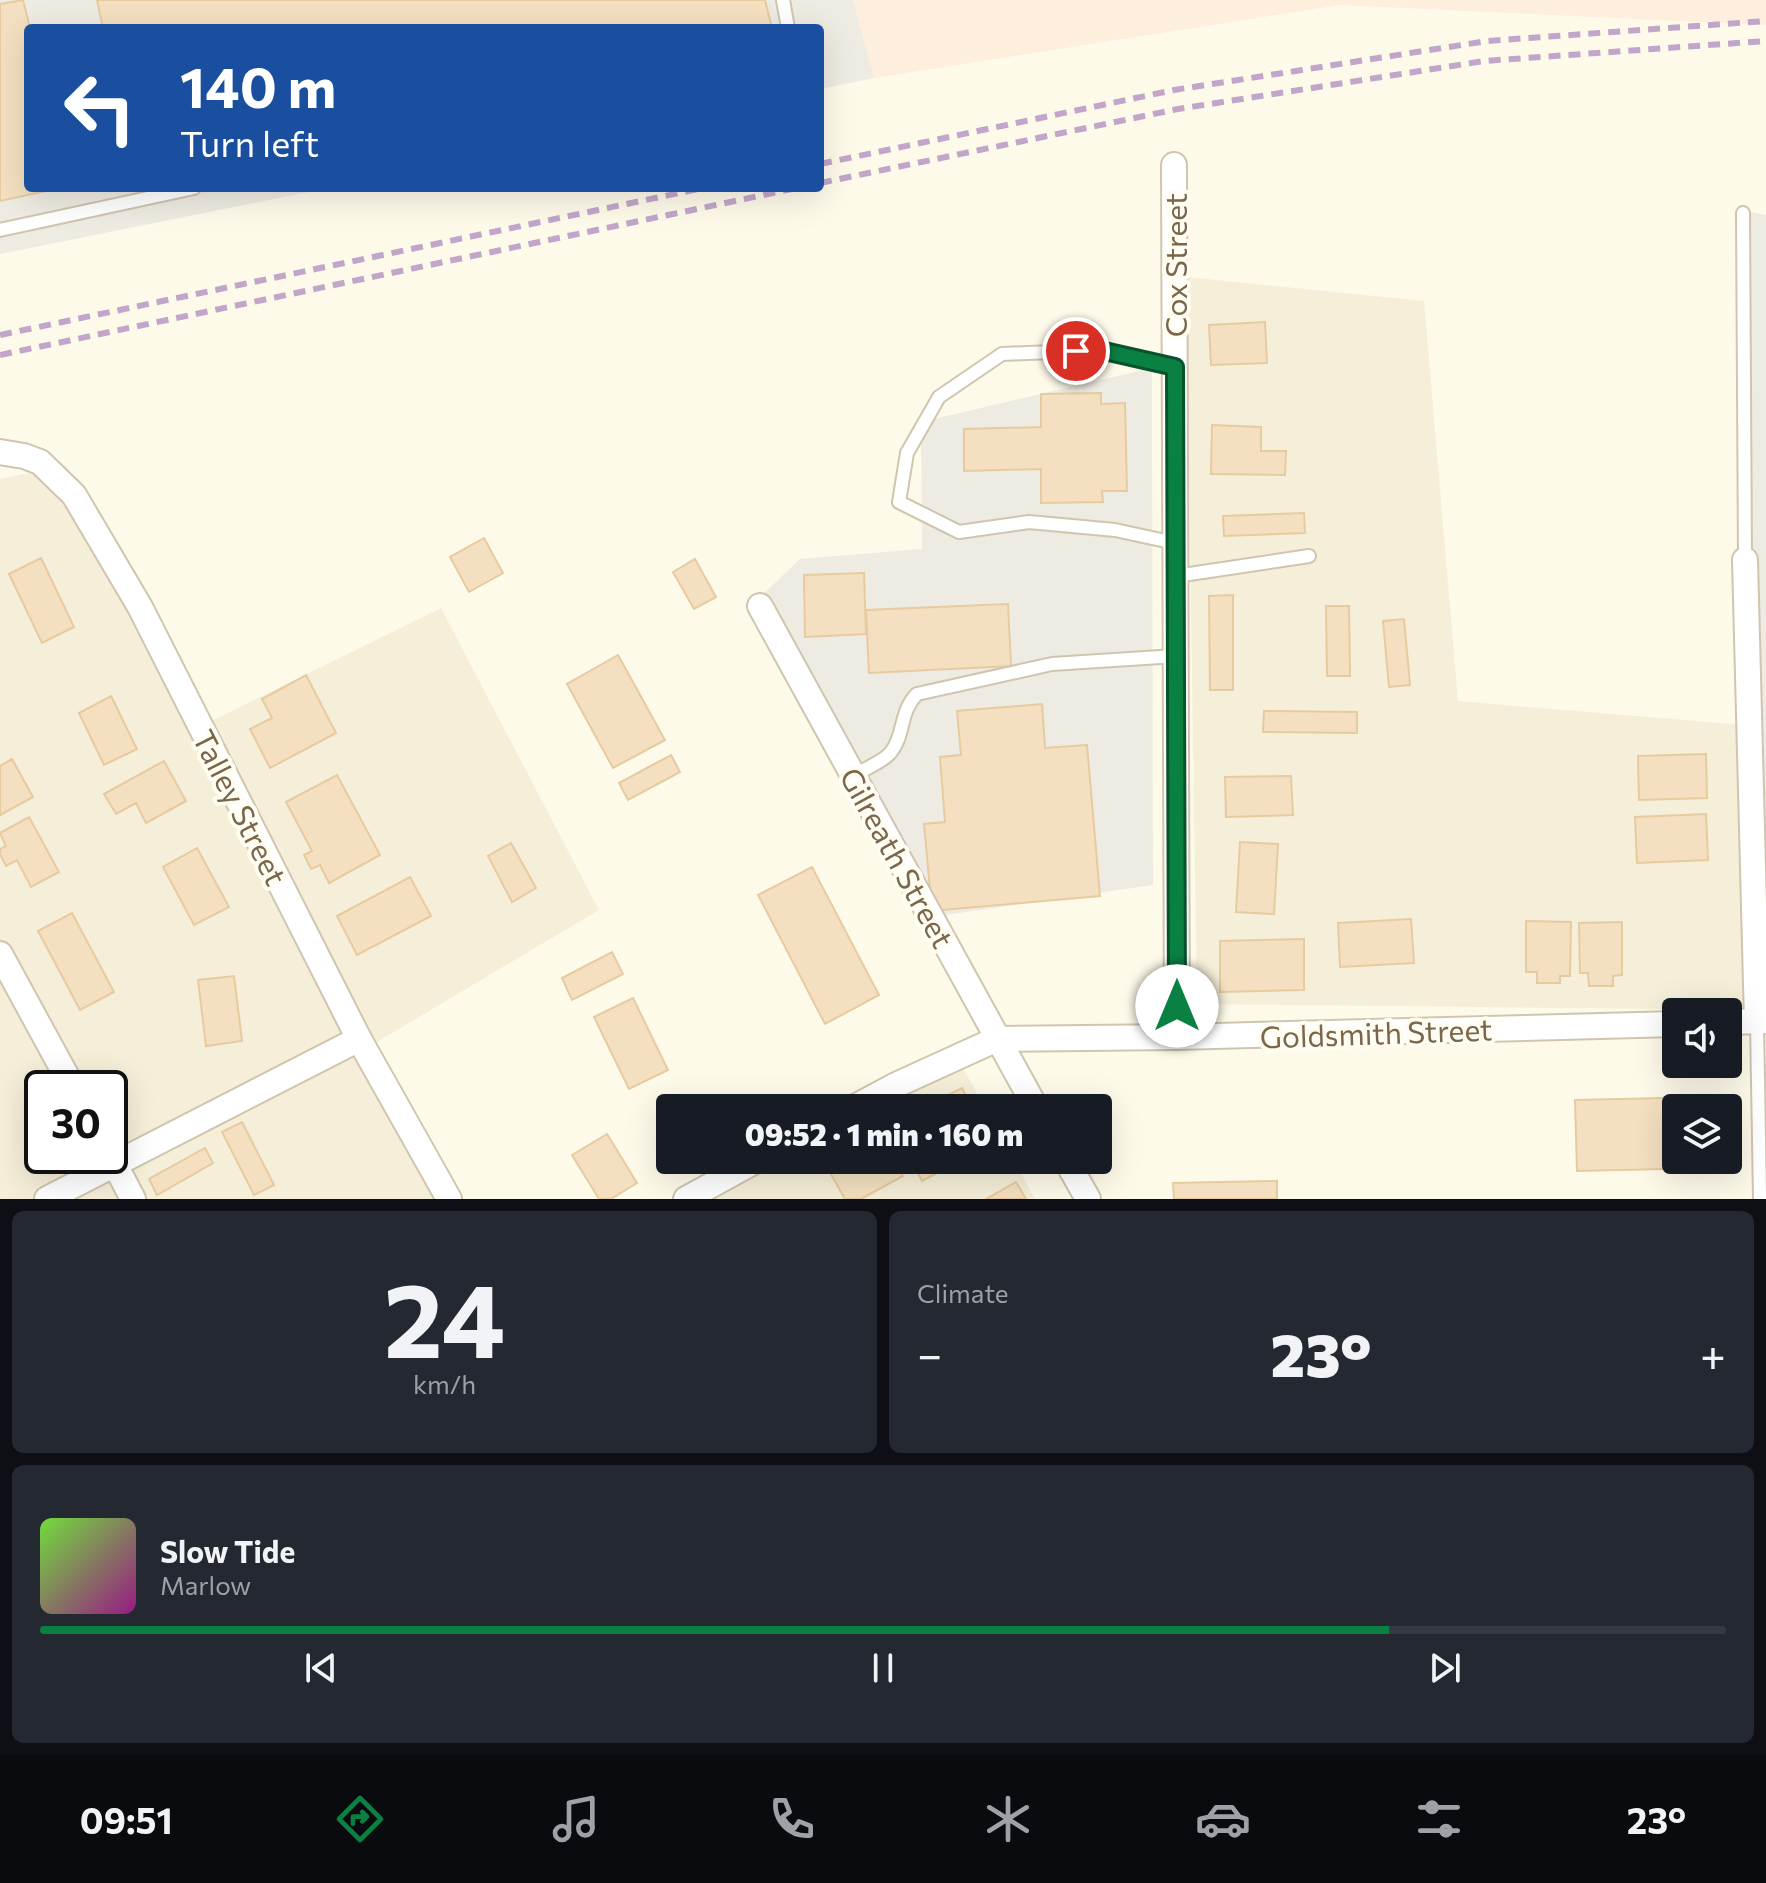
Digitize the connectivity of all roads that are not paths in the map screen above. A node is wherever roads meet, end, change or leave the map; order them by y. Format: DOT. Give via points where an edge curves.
graph roads {
  1 [pos="783,0"];
  2 [pos="787,24"];
  3 [pos="1174,165"];
  4 [pos="176,192"];
  5 [pos="1743,213"];
  6 [pos="0,230"];
  7 [pos="1175,367"];
  8 [pos="0,452"];
  9 [pos="1175,543"];
  10 [pos="1309,556"];
  11 [pos="1745,560"];
  12 [pos="1176,576"];
  13 [pos="760,606"];
  14 [pos="1176,656"];
  15 [pos="853,776"];
  16 [pos="0,954"];
  17 [pos="1761,1022"];
  18 [pos="1662,1024"];
  19 [pos="1177,1037"];
  20 [pos="359,1039"];
  21 [pos="997,1039"];
  22 [pos="63,1070"];
  23 [pos="879,1094"];
  24 [pos="1028,1094"];
  25 [pos="128,1152"];
  26 [pos="89,1174"];
  27 [pos="120,1174"];
  28 [pos="732,1174"];
  29 [pos="1074,1174"];
  30 [pos="47,1199"];
  31 [pos="133,1199"];
  32 [pos="449,1199"];
  33 [pos="686,1199"];
  34 [pos="1088,1199"];
  35 [pos="1760,1199"];
  1 -- 2 [label="lane"];
  3 -- 7 [label="street, Cox Street"];
  4 -- 6 [label="lane"];
  5 -- 11 [label="lane"];
  7 -- 9 [label="street, Cox Street"];
  7 -- 9 [label="lane" via="1100,350 1002,354 939,397 907,453 899,502 959,532 1029,522 1115,530"];
  8 -- 20 [label="street, Talley Street" via="40,462 74,495 140,607"];
  9 -- 12 [label="street, Cox Street"];
  10 -- 12 [label="lane"];
  11 -- 17 [label="street"];
  12 -- 14 [label="street, Cox Street"];
  13 -- 15 [label="street, Gilreath Street"];
  14 -- 15 [label="lane" via="1052,664 917,694 902,717 891,753"];
  14 -- 19 [label="street, Cox Street"];
  15 -- 21 [label="street, Gilreath Street"];
  16 -- 22 [label="street"];
  17 -- 35 [label="lane"];
  18 -- 19 [label="street, Goldsmith Street"];
  19 -- 21 [label="street, Goldsmith Street"];
  20 -- 25 [label="street"];
  20 -- 32 [label="street, Talley Street"];
  21 -- 23 [label="street, Goldsmith Street"];
  21 -- 24 [label="street, Gilreath Street"];
  26 -- 30 [label="street"];
  27 -- 31 [label="street"];
  28 -- 33 [label="street"];
  29 -- 34 [label="street"];
}
